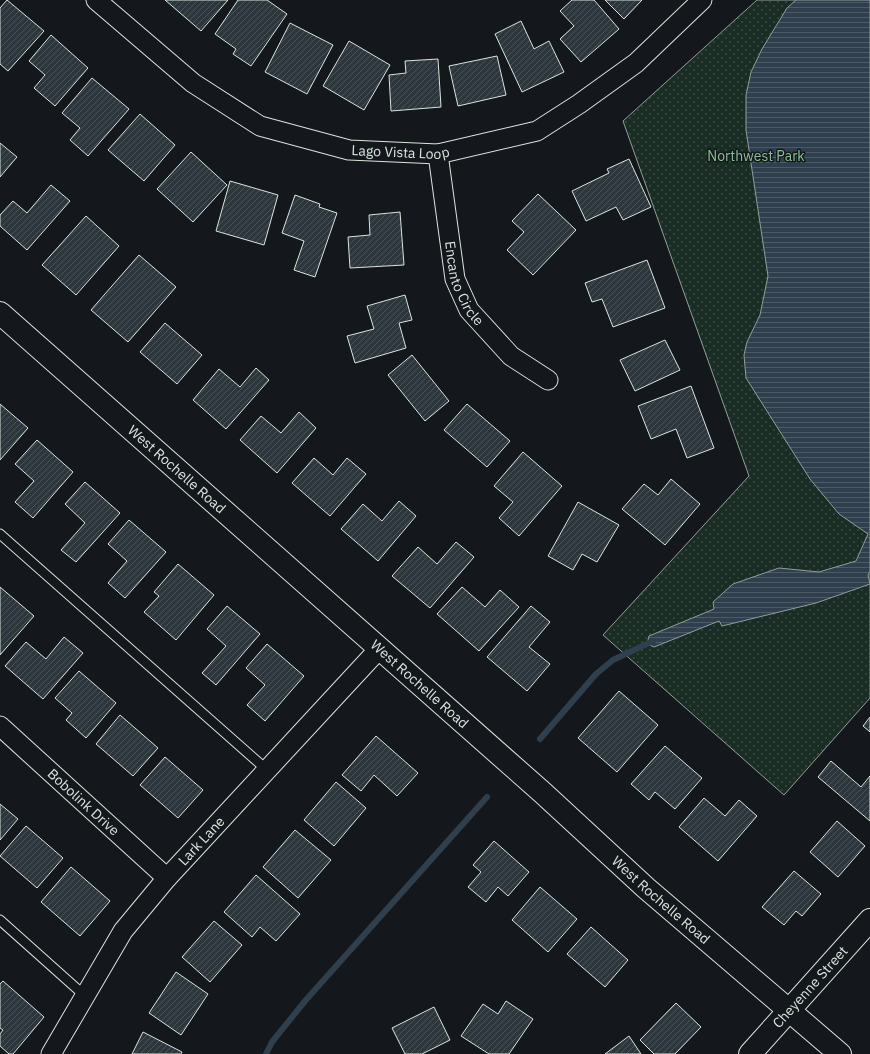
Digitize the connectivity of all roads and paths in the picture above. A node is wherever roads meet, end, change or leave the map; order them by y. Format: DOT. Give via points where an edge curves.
graph roads {
  1 [pos="96,0"];
  2 [pos="702,0"];
  3 [pos="438,154"];
  4 [pos="0,313"];
  5 [pos="548,380"];
  6 [pos="0,534"];
  7 [pos="379,649"];
  8 [pos="0,726"];
  9 [pos="267,770"];
  10 [pos="167,878"];
  11 [pos="0,920"];
  12 [pos="870,920"];
  13 [pos="85,996"];
  14 [pos="789,1012"];
  15 [pos="51,1054"];
  16 [pos="750,1054"];
  17 [pos="840,1054"];
  1 -- 3 [label="street, Lago Vista Loop" via="193,83 260,126 348,150"];
  2 -- 3 [label="street, Lago Vista Loop" via="636,63 537,131"];
  3 -- 5 [label="street, Encanto Circle" via="455,279 469,310 511,356"];
  4 -- 7 [label="street, West Rochelle Road"];
  6 -- 9 [label="lane"];
  7 -- 9 [label="street, Lark Lane"];
  7 -- 14 [label="street, West Rochelle Road"];
  8 -- 10 [label="street, Bobolink Drive"];
  9 -- 10 [label="street, Lark Lane"];
  10 -- 13 [label="street, Lark Lane" via="123,931"];
  11 -- 13 [label="lane"];
  12 -- 14 [label="street, Cheyenne Street"];
  13 -- 15 [label="street, Lark Lane"];
  14 -- 16 [label="street, Cheyenne Street"];
  14 -- 17 [label="street, West Rochelle Road"];
}
